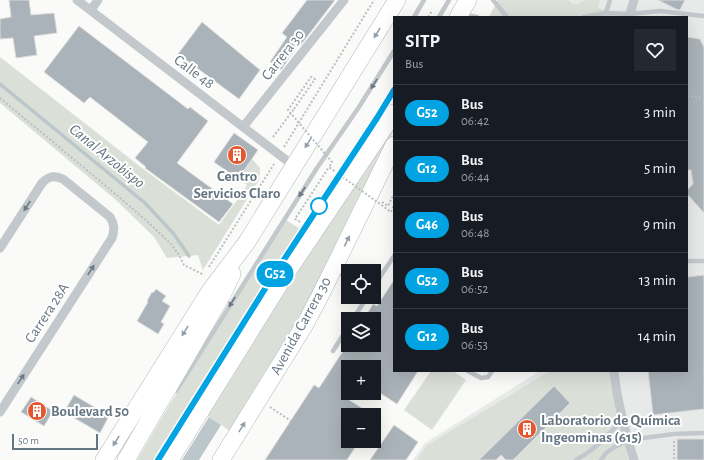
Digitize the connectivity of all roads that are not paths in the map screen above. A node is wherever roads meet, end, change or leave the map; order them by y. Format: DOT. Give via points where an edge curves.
graph roads {
  1 [pos="77,0"];
  2 [pos="98,0"];
  3 [pos="344,0"];
  4 [pos="398,0"];
  5 [pos="424,0"];
  6 [pos="449,0"];
  7 [pos="493,0"];
  8 [pos="610,0"];
  9 [pos="634,0"];
  10 [pos="90,10"];
  11 [pos="606,13"];
  12 [pos="630,15"];
  13 [pos="415,16"];
  14 [pos="440,16"];
  15 [pos="506,16"];
  16 [pos="590,16"];
  17 [pos="704,16"];
  18 [pos="393,53"];
  19 [pos="393,92"];
  20 [pos="393,114"];
  21 [pos="243,127"];
  22 [pos="393,147"];
  23 [pos="294,166"];
  24 [pos="247,242"];
  25 [pos="0,248"];
  26 [pos="393,258"];
  27 [pos="688,261"];
  28 [pos="704,261"];
  29 [pos="333,269"];
  30 [pos="341,274"];
  31 [pos="381,276"];
  32 [pos="341,338"];
  33 [pos="333,351"];
  34 [pos="470,372"];
  35 [pos="491,372"];
  36 [pos="614,372"];
  37 [pos="174,395"];
  38 [pos="0,412"];
  39 [pos="622,420"];
  40 [pos="704,433"];
  41 [pos="628,440"];
  42 [pos="104,460"];
  43 [pos="126,460"];
  44 [pos="158,460"];
  45 [pos="170,460"];
  46 [pos="221,460"];
  47 [pos="576,460"];
  48 [pos="601,460"];
  49 [pos="634,460"];
  1 -- 10 [label="street, Calle 48"];
  2 -- 10 [label="street"];
  3 -- 21 [label="street, Carrera 30"];
  4 -- 23 [label="highway, one-way"];
  5 -- 13 [label="lane"];
  6 -- 14 [label="lane"];
  7 -- 15 [label="lane"];
  8 -- 11 [label="lane"];
  9 -- 12 [label="street"];
  10 -- 21 [label="street, Calle 48"];
  11 -- 12 [label="lane"];
  11 -- 16 [label="lane"];
  12 -- 17 [label="lane" via="660,11"];
  18 -- 37 [label="lane, one-way"];
  19 -- 44 [label="lane"];
  20 -- 45 [label="highway" via="287,272"];
  21 -- 23 [label="street, Calle 48"];
  29 -- 22 [label="highway, Avenida Carrera 30, one-way"];
  23 -- 24 [label="highway"];
  24 -- 42 [label="highway, one-way" via="210,291"];
  24 -- 43 [label="highway" via="222,295"];
  38 -- 25 [label="street, Carrera 28A, one-way" via="112,238 113,222 63,179 52,176 42,184"];
  26 -- 31 [label="lane"];
  27 -- 28 [label="lane"];
  29 -- 30 [label="lane"];
  46 -- 29 [label="highway, Avenida Carrera 30, one-way" via="304,326"];
  32 -- 33 [label="lane"];
  34 -- 35 [label="lane" via="481,378 488,377"];
  36 -- 39 [label="street"];
  39 -- 41 [label="street"];
  39 -- 47 [label="lane" via="598,446"];
  40 -- 41 [label="lane"];
  41 -- 48 [label="lane" via="606,453"];
  41 -- 49 [label="street"];
}
